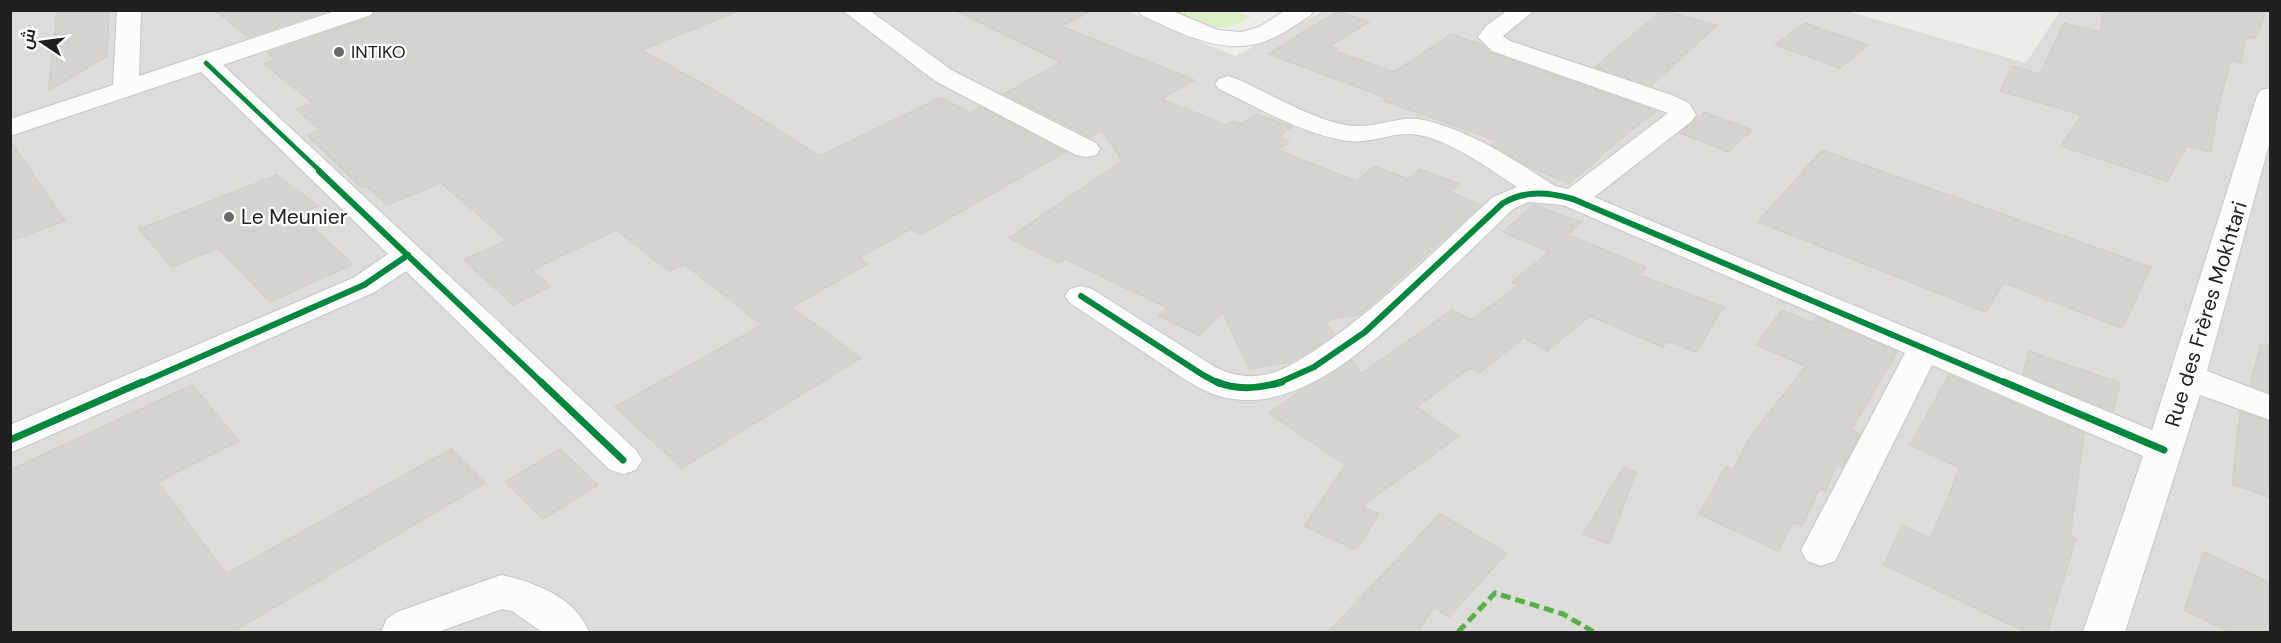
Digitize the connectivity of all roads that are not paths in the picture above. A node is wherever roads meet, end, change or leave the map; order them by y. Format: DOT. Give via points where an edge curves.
graph roads {
  1 [pos="129,10"];
  2 [pos="363,10"];
  3 [pos="854,10"];
  4 [pos="1149,10"];
  5 [pos="1303,10"];
  6 [pos="1524,10"];
  7 [pos="206,63"];
  8 [pos="1228,84"];
  9 [pos="126,90"];
  10 [pos="2271,96"];
  11 [pos="10,128"];
  12 [pos="1086,149"];
  13 [pos="1560,196"];
  14 [pos="408,255"];
  15 [pos="1081,296"];
  16 [pos="1924,348"];
  17 [pos="2188,378"];
  18 [pos="2271,408"];
  19 [pos="10,440"];
  20 [pos="2164,450"];
  21 [pos="623,460"];
  22 [pos="1821,550"];
  23 [pos="402,633"];
  24 [pos="568,633"];
  25 [pos="2104,633"];
  1 -- 9 [label="street"];
  2 -- 7 [label="street"];
  3 -- 12 [label="street" via="944,75"];
  4 -- 5 [label="street" via="1186,27 1236,40 1255,37"];
  6 -- 13 [label="street" via="1490,37 1501,46 1663,101 1680,109 1683,115"];
  7 -- 9 [label="street"];
  7 -- 14 [label="street"];
  8 -- 13 [label="street" via="1333,130 1356,134 1410,125 1425,128 1480,152"];
  9 -- 11 [label="street"];
  10 -- 17 [label="street, Rue des Frères Mokhtari"];
  13 -- 15 [label="street" via="1521,194 1503,203 1365,332 1314,367 1263,387 1221,384 1203,375"];
  13 -- 16 [label="street"];
  14 -- 19 [label="street" via="364,285"];
  14 -- 21 [label="street"];
  16 -- 20 [label="street"];
  16 -- 22 [label="street"];
  17 -- 18 [label="street"];
  17 -- 20 [label="street, Rue des Frères Mokhtari"];
  20 -- 25 [label="street, Rue des Frères Mokhtari"];
  23 -- 24 [label="street" via="412,624 501,592 522,596 554,617"];
}
